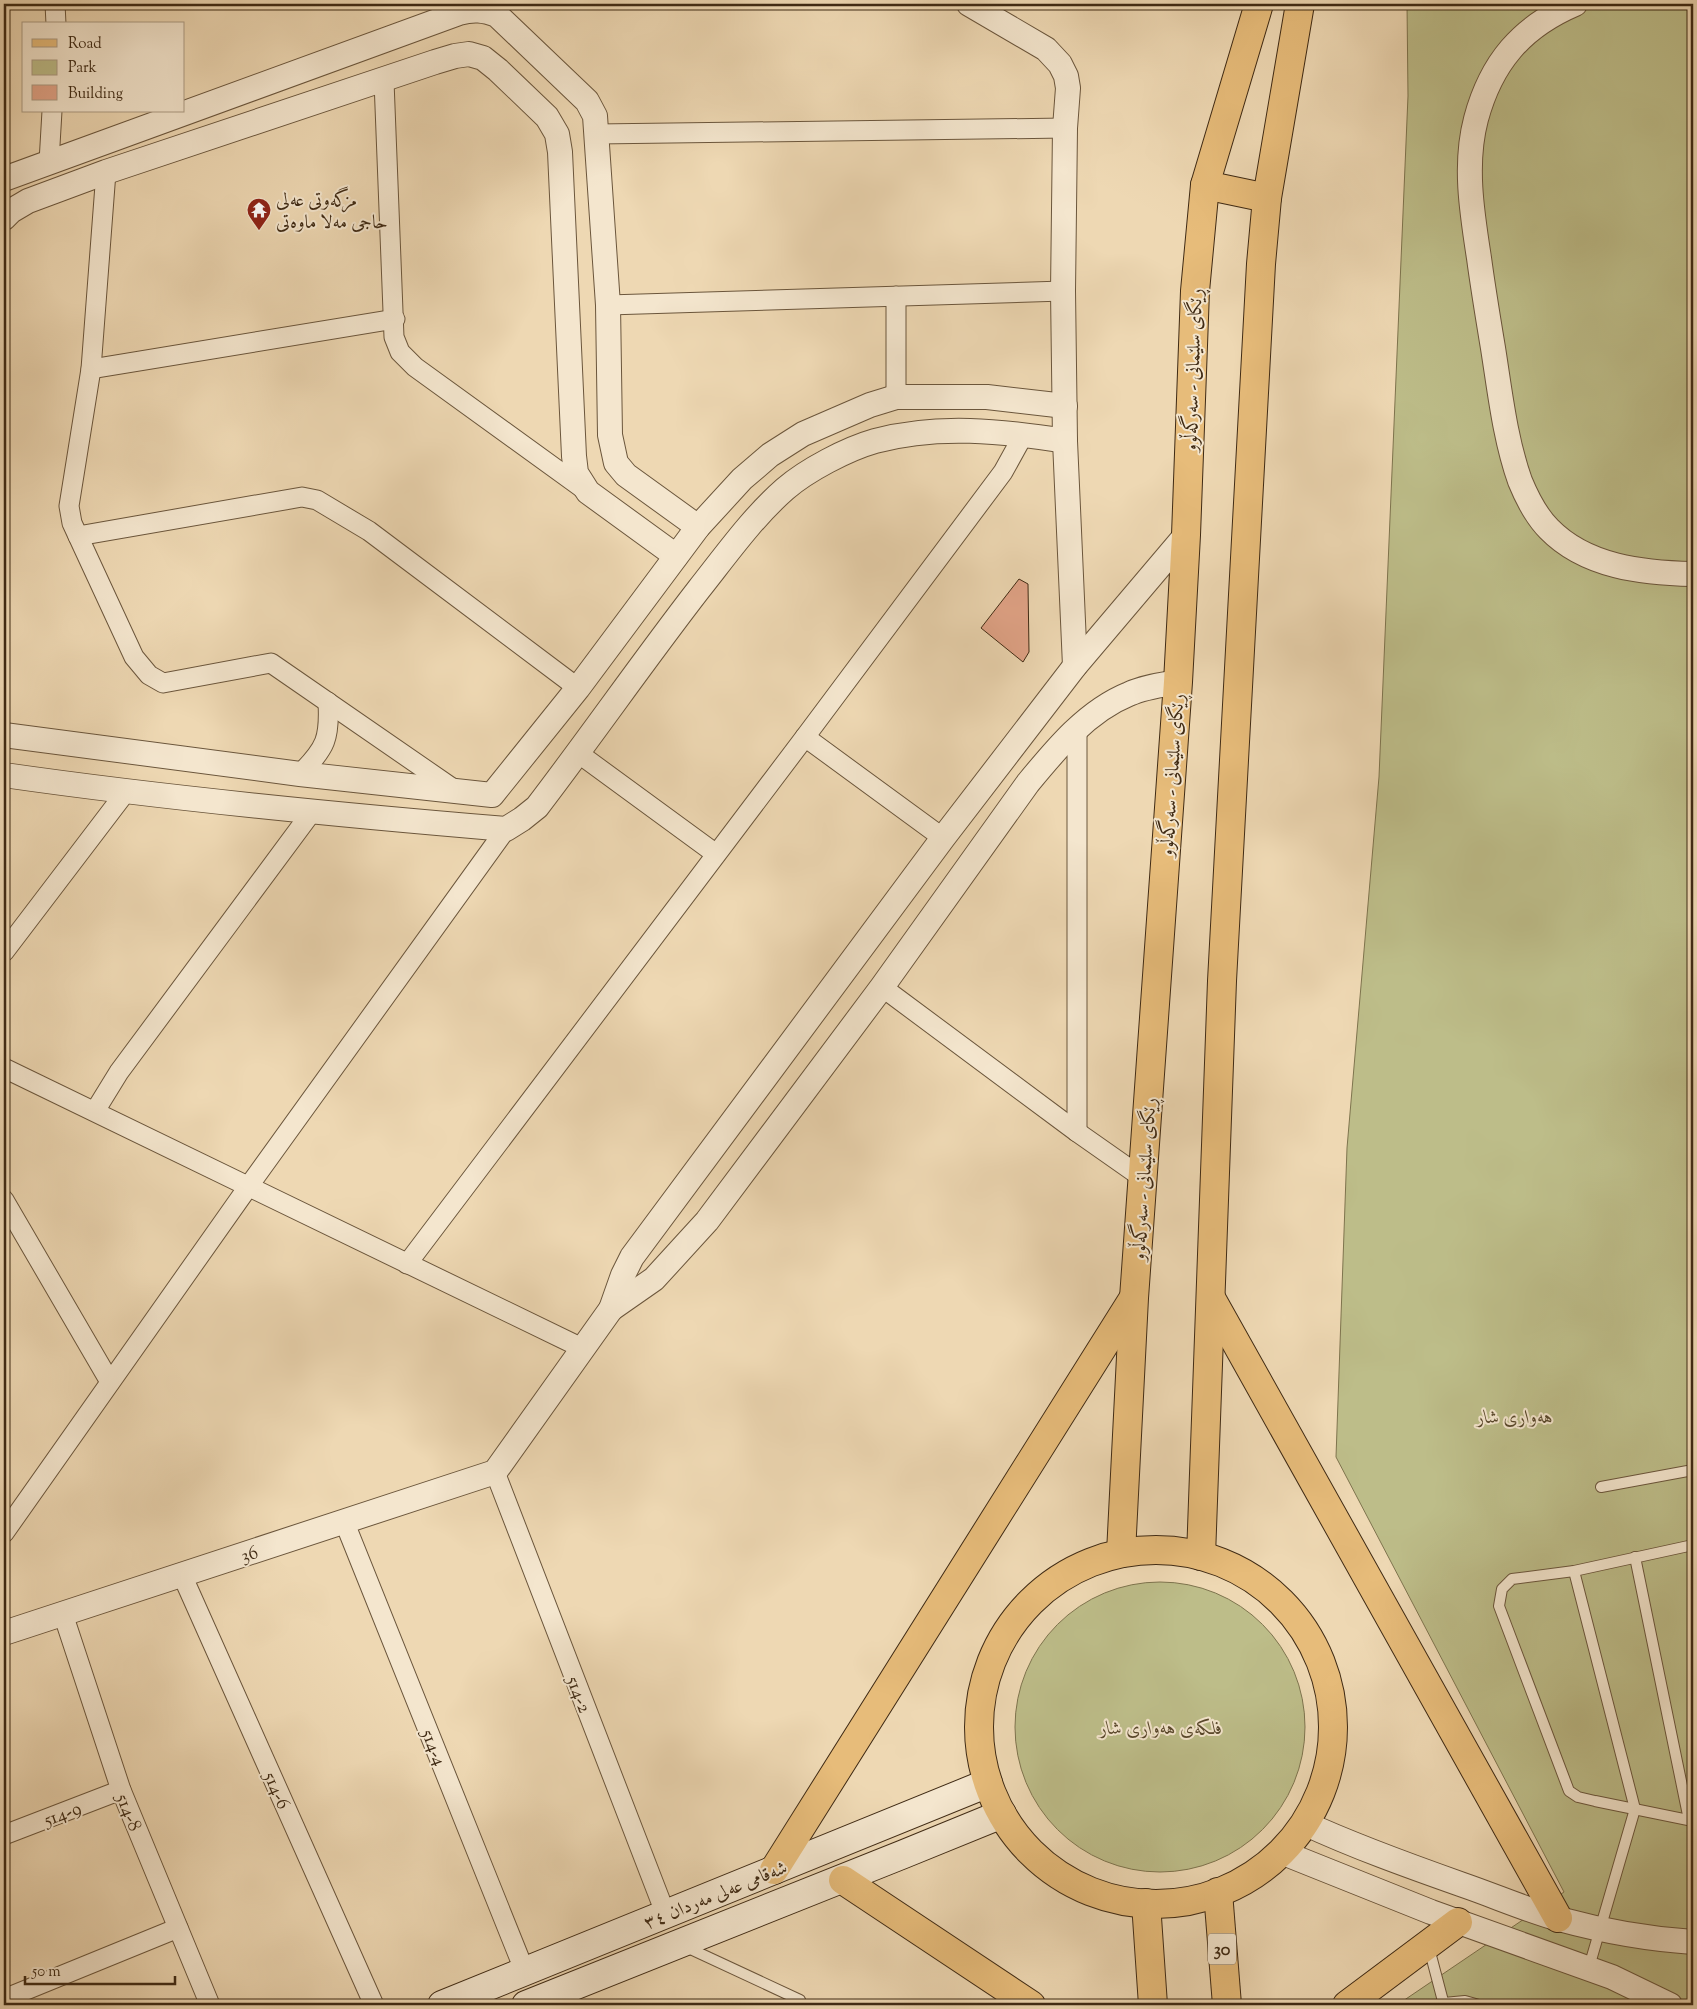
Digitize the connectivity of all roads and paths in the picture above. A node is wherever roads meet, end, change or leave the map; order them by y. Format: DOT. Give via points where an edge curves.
graph roads {
  1 [pos="55,4"];
  2 [pos="969,4"];
  3 [pos="1259,4"];
  4 [pos="1300,4"];
  5 [pos="1575,4"];
  6 [pos="485,7"];
  7 [pos="56,22"];
  8 [pos="384,80"];
  9 [pos="52,112"];
  10 [pos="1064,128"];
  11 [pos="597,134"];
  12 [pos="102,143"];
  13 [pos="49,162"];
  14 [pos="106,172"];
  15 [pos="4,179"];
  16 [pos="1205,185"];
  17 [pos="1267,198"];
  18 [pos="5,216"];
  19 [pos="1063,291"];
  20 [pos="896,296"];
  21 [pos="608,305"];
  22 [pos="395,318"];
  23 [pos="91,369"];
  24 [pos="896,397"];
  25 [pos="1024,400"];
  26 [pos="1065,406"];
  27 [pos="1024,434"];
  28 [pos="1065,441"];
  29 [pos="588,492"];
  30 [pos="676,511"];
  31 [pos="698,527"];
  32 [pos="1186,535"];
  33 [pos="78,536"];
  34 [pos="654,540"];
  35 [pos="676,556"];
  36 [pos="1693,574"];
  37 [pos="1075,666"];
  38 [pos="1178,682"];
  39 [pos="578,688"];
  40 [pos="328,702"];
  41 [pos="1077,729"];
  42 [pos="4,735"];
  43 [pos="805,737"];
  44 [pos="578,752"];
  45 [pos="300,774"];
  46 [pos="4,775"];
  47 [pos="455,790"];
  48 [pos="125,793"];
  49 [pos="311,813"];
  50 [pos="506,829"];
  51 [pos="943,838"];
  52 [pos="716,854"];
  53 [pos="4,952"];
  54 [pos="882,987"];
  55 [pos="4,1068"];
  56 [pos="95,1111"];
  57 [pos="1077,1132"];
  58 [pos="1144,1180"];
  59 [pos="248,1187"];
  60 [pos="4,1200"];
  61 [pos="10,1224"];
  62 [pos="407,1264"];
  63 [pos="1134,1298"];
  64 [pos="1211,1298"];
  65 [pos="611,1309"];
  66 [pos="584,1349"];
  67 [pos="110,1382"];
  68 [pos="1693,1470"];
  69 [pos="495,1472"];
  70 [pos="1601,1487"];
  71 [pos="344,1521"];
  72 [pos="4,1533"];
  73 [pos="1693,1546"];
  74 [pos="1121,1553"];
  75 [pos="1201,1556"];
  76 [pos="1635,1558"];
  77 [pos="1574,1571"];
  78 [pos="182,1574"];
  79 [pos="62,1614"];
  80 [pos="4,1633"];
  81 [pos="988,1783"];
  82 [pos="121,1790"];
  83 [pos="1635,1809"];
  84 [pos="1002,1814"];
  85 [pos="1691,1820"];
  86 [pos="1304,1822"];
  87 [pos="4,1835"];
  88 [pos="1281,1852"];
  89 [pos="774,1870"];
  90 [pos="843,1880"];
  91 [pos="1471,1888"];
  92 [pos="1218,1892"];
  93 [pos="1146,1903"];
  94 [pos="666,1915"];
  95 [pos="1558,1918"];
  96 [pos="1458,1922"];
  97 [pos="178,1928"];
  98 [pos="1600,1929"];
  99 [pos="1693,1942"];
  100 [pos="678,1944"];
  101 [pos="1428,1944"];
  102 [pos="1589,1967"];
  103 [pos="525,1972"];
  104 [pos="4,1998"];
  105 [pos="1444,2004"];
  106 [pos="210,2005"];
  107 [pos="374,2005"];
  108 [pos="442,2005"];
  109 [pos="526,2005"];
  110 [pos="802,2005"];
  111 [pos="1031,2005"];
  112 [pos="1153,2005"];
  113 [pos="1227,2005"];
  114 [pos="1347,2005"];
  115 [pos="1479,2005"];
  116 [pos="1670,2005"];
  1 -- 7 [label="street"];
  2 -- 10 [label="street" via="1054,56 1066,76 1068,88"];
  3 -- 16 [label="main road, ڕێگای سلێمانی - سەرگەڵوو"];
  4 -- 17 [label="main road"];
  5 -- 36 [label="street" via="1537,25 1508,50 1488,85 1473,131 1471,177 1475,228 1506,425 1528,500 1562,541 1588,556 1618,566"];
  6 -- 11 [label="street" via="507,23 587,101 595,116"];
  6 -- 12 [label="street" via="460,13"];
  8 -- 14 [label="street"];
  8 -- 22 [label="street"];
  8 -- 29 [label="street" via="455,56 468,54 483,58 547,116 558,134 574,456 576,473"];
  9 -- 13 [label="street"];
  10 -- 11 [label="street"];
  10 -- 19 [label="street"];
  11 -- 21 [label="street"];
  12 -- 13 [label="street"];
  12 -- 14 [label="street"];
  13 -- 15 [label="street"];
  14 -- 18 [label="street" via="28,201"];
  14 -- 23 [label="street"];
  16 -- 17 [label="main road"];
  16 -- 32 [label="main road, ڕێگای سلێمانی - سەرگەڵوو" via="1195,291"];
  17 -- 64 [label="main road" via="1222,982"];
  19 -- 20 [label="street"];
  19 -- 26 [label="street"];
  20 -- 21 [label="street"];
  20 -- 24 [label="street"];
  21 -- 30 [label="street" via="610,435 616,463 626,475"];
  22 -- 23 [label="street"];
  22 -- 29 [label="street" via="394,337 400,352 415,367"];
  23 -- 33 [label="street" via="69,506"];
  24 -- 25 [label="street" via="978,396"];
  24 -- 31 [label="street" via="803,434 770,455 742,479"];
  25 -- 26 [label="street"];
  25 -- 27 [label="street"];
  26 -- 28 [label="street"];
  27 -- 28 [label="street"];
  27 -- 43 [label="street" via="1002,472"];
  27 -- 44 [label="street" via="950,430 874,442 832,458 786,488 745,530"];
  28 -- 37 [label="street"];
  29 -- 34 [label="street"];
  30 -- 31 [label="street"];
  30 -- 34 [label="street"];
  31 -- 35 [label="street"];
  32 -- 37 [label="street"];
  32 -- 38 [label="main road, ڕێگای سلێمانی - سەرگەڵوو"];
  33 -- 39 [label="street" via="302,497 317,500 369,531"];
  33 -- 40 [label="street" via="134,657 149,675 163,683 271,663"];
  34 -- 35 [label="street"];
  35 -- 39 [label="street"];
  37 -- 51 [label="street"];
  38 -- 41 [label="street" via="1129,694 1101,709"];
  38 -- 58 [label="main road, ڕێگای سلێمانی - سەرگەڵوو"];
  39 -- 47 [label="street" via="492,795"];
  40 -- 45 [label="street" via="328,734 312,762"];
  40 -- 47 [label="street"];
  41 -- 54 [label="street" via="1028,783"];
  41 -- 57 [label="street"];
  42 -- 45 [label="street"];
  43 -- 51 [label="street"];
  43 -- 52 [label="street"];
  44 -- 50 [label="street" via="537,806"];
  44 -- 52 [label="street"];
  45 -- 47 [label="street"];
  46 -- 48 [label="street"];
  47 -- 50 [label="street"];
  48 -- 49 [label="street"];
  48 -- 53 [label="street"];
  49 -- 50 [label="street"];
  49 -- 56 [label="street" via="119,1072"];
  50 -- 59 [label="street"];
  51 -- 65 [label="street" via="632,1257"];
  52 -- 62 [label="street"];
  54 -- 57 [label="street"];
  54 -- 65 [label="street" via="707,1221 654,1279"];
  55 -- 56 [label="street"];
  56 -- 59 [label="street"];
  57 -- 58 [label="street"];
  58 -- 63 [label="main road, ڕێگای سلێمانی - سەرگەڵوو"];
  59 -- 62 [label="street"];
  59 -- 67 [label="street"];
  60 -- 61 [label="street"];
  61 -- 67 [label="street"];
  62 -- 66 [label="street"];
  63 -- 74 [label="main road, ڕێگای سلێمانی - سەرگەڵوو"];
  63 -- 89 [label="main road"];
  64 -- 75 [label="main road"];
  64 -- 95 [label="main road"];
  65 -- 66 [label="street"];
  66 -- 69 [label="street"];
  67 -- 72 [label="street"];
  68 -- 70 [label="lane"];
  69 -- 71 [label="street, 36"];
  69 -- 94 [label="street, 514-2"];
  71 -- 78 [label="street, 36"];
  71 -- 103 [label="street, 514-4"];
  73 -- 76 [label="lane"];
  74 -- 75 [label="main road" via="1162,1550"];
  74 -- 81 [label="main road" via="1092,1561 1065,1574 1019,1613 1002,1638 989,1665 981,1694 978,1724"];
  75 -- 86 [label="main road" via="1252,1578 1274,1595 1309,1638 1321,1663 1329,1690 1332,1745 1318,1798"];
  76 -- 77 [label="lane"];
  76 -- 85 [label="lane"];
  77 -- 83 [label="lane"];
  77 -- 83 [label="lane" via="1512,1579 1502,1589 1499,1606 1569,1791 1578,1797"];
  78 -- 79 [label="street, 36"];
  78 -- 107 [label="street, 514-6"];
  79 -- 80 [label="street, 36"];
  79 -- 82 [label="street, 514-8"];
  81 -- 84 [label="main road"];
  81 -- 89 [label="main road, شەقامی عەلی مەردان ٣٤"];
  82 -- 87 [label="street, 514-9"];
  82 -- 97 [label="street, 514-8"];
  83 -- 85 [label="lane"];
  83 -- 98 [label="lane"];
  84 -- 90 [label="main road, شەقامی عەلی مەردان ٣٤"];
  84 -- 93 [label="main road" via="1018,1838 1062,1876 1089,1890 1117,1899"];
  86 -- 88 [label="main road"];
  86 -- 91 [label="street" via="1341,1840"];
  88 -- 92 [label="main road" via="1255,1872"];
  88 -- 96 [label="street"];
  89 -- 94 [label="main road, شەقامی عەلی مەردان ٣٤"];
  90 -- 100 [label="main road, شەقامی عەلی مەردان ٣٤"];
  90 -- 111 [label="main road"];
  91 -- 95 [label="street"];
  91 -- 96 [label="street"];
  92 -- 93 [label="main road" via="1170,1903"];
  92 -- 113 [label="main road, 30"];
  93 -- 112 [label="main road"];
  94 -- 103 [label="main road, شەقامی عەلی مەردان ٣٤"];
  95 -- 98 [label="street"];
  96 -- 101 [label="main road"];
  96 -- 102 [label="street"];
  97 -- 104 [label="street"];
  97 -- 106 [label="street, 514-8"];
  98 -- 99 [label="street"];
  98 -- 102 [label="lane"];
  100 -- 109 [label="main road, شەقامی عەلی مەردان ٣٤"];
  100 -- 110 [label="lane" via="800,2000"];
  101 -- 105 [label="lane"];
  101 -- 114 [label="main road"];
  102 -- 116 [label="street"];
  103 -- 108 [label="main road, شەقامی عەلی مەردان ٣٤"];
  105 -- 115 [label="lane" via="1465,2001"];
}
